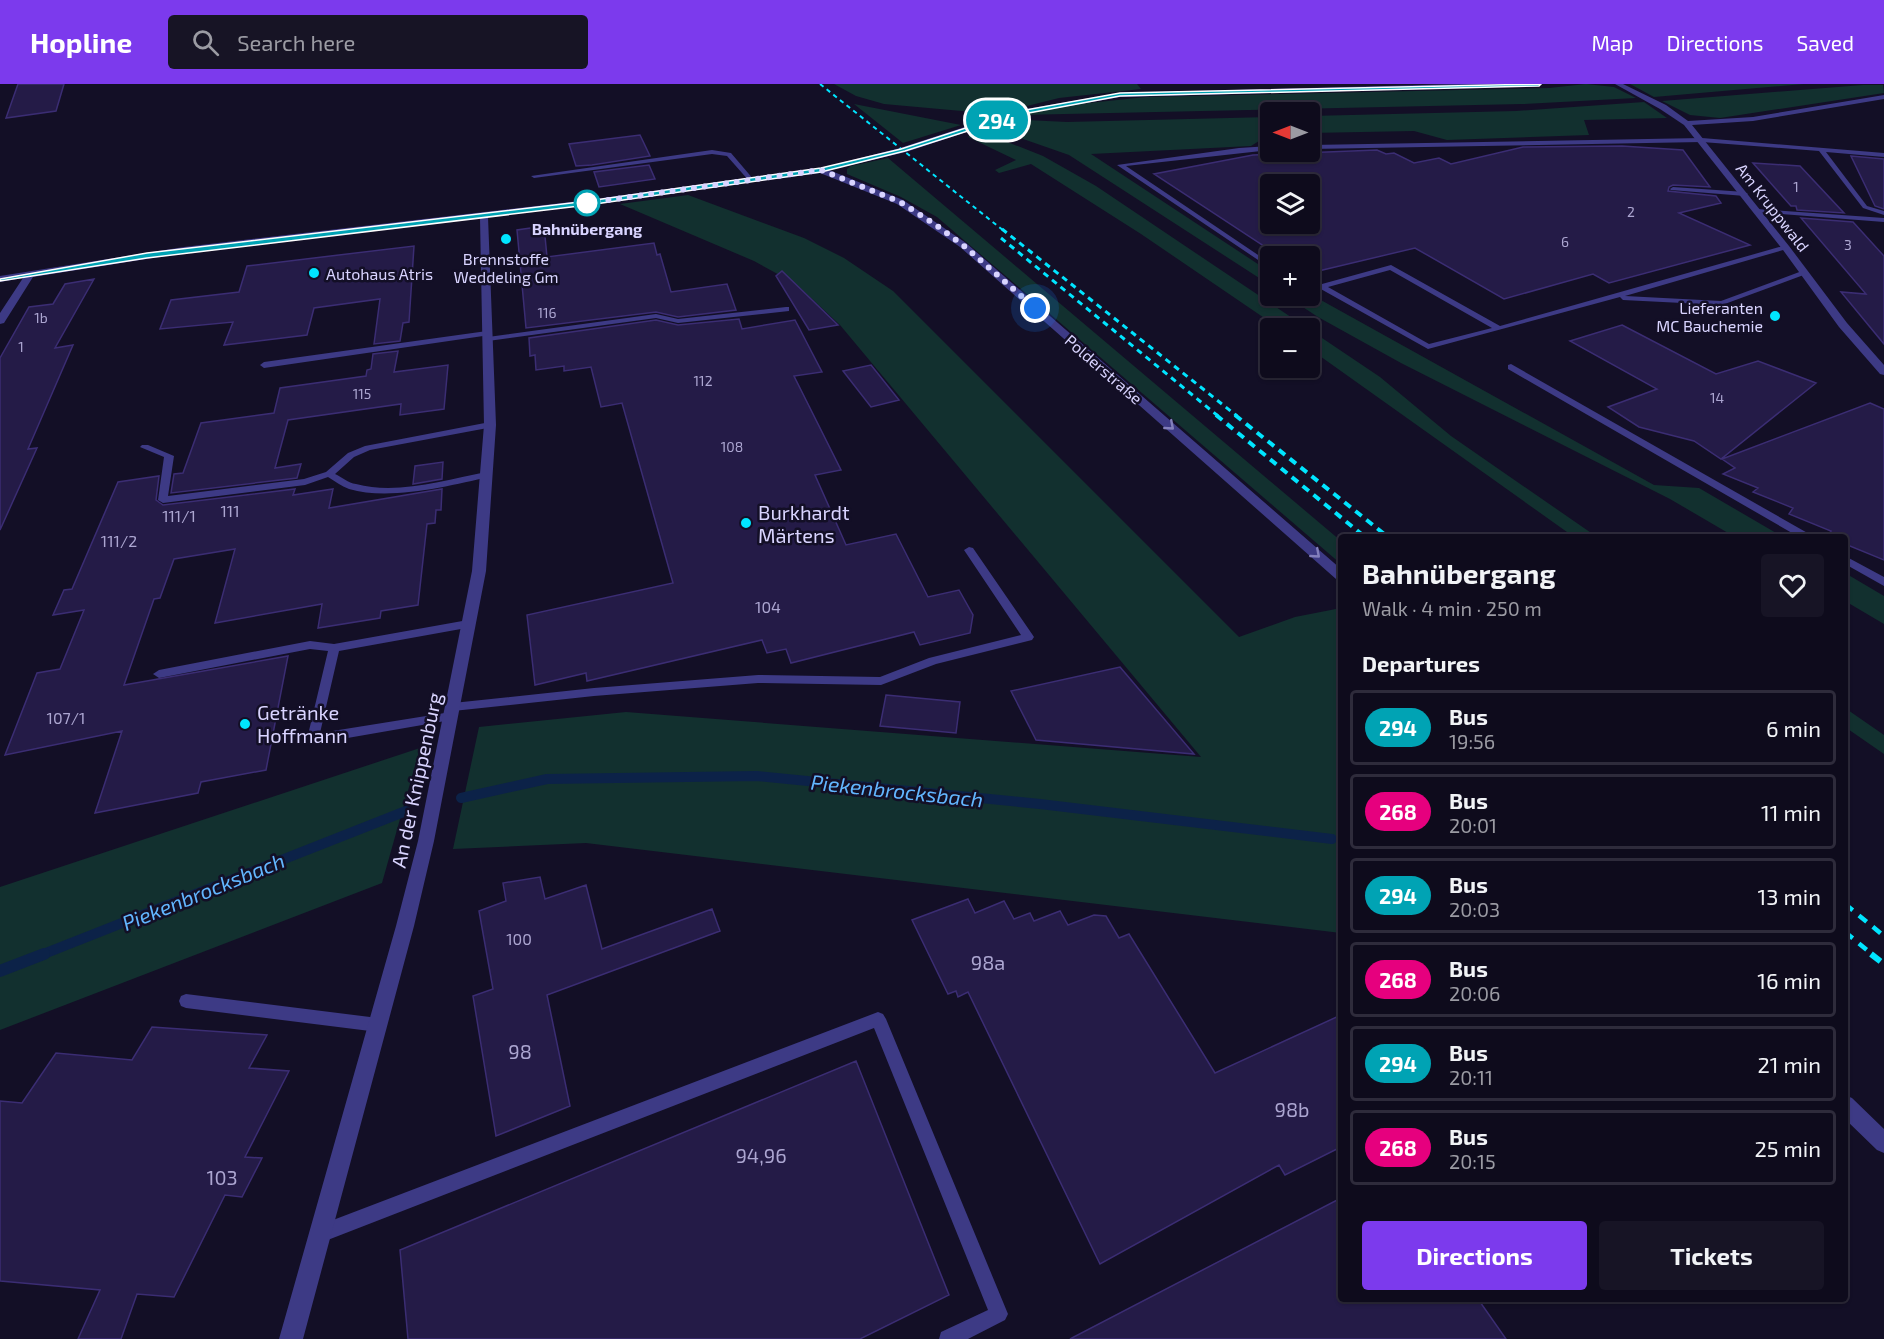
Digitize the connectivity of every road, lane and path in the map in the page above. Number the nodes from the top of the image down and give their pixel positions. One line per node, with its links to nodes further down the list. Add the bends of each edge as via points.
1 (1539, 84): 3 (street)
2 (1618, 84): 5 (street, Am Kruppwald)
3 (1220, 88): 11 (street, via 1120,95 1017,113 903,150)
4 (1884, 96): 5 (street, via 1753,119)
5 (1687, 123): 6 (street, Am Kruppwald)
6 (1702, 140): 7 (lane); 9 (lane); 15 (street, Am Kruppwald)
7 (1320, 147)
8 (1260, 149): 21 (lane, via 1120,165)
9 (1821, 150): 10 (lane); 17 (lane, via 1865,207)
10 (1884, 155)
11 (821, 170): 13 (street); 41 (street, Polderstraße, one-way to 41, via 900,202 963,245)
12 (534, 176): 13 (lane, via 712,152 729,154)
13 (752, 181): 18 (street)
14 (1673, 189): 15 (lane)
15 (1744, 194): 16 (street, Am Kruppwald)
16 (1757, 211): 19 (lane); 20 (street, Am Kruppwald)
17 (1884, 213)
18 (484, 215): 23 (street, via 173,252); 30 (street, An der Knippenburg)
19 (1884, 220)
20 (1786, 248): 22 (street, Am Kruppwald); 26 (lane)
21 (1260, 259)
22 (1806, 273): 26 (lane, via 1722,303); 33 (street, Am Kruppwald)
23 (30, 274): 24 (street); 28 (street)
24 (0, 279)
25 (1322, 285): 29 (lane, via 1391,267); 29 (lane, via 1428,347)
26 (1613, 298): 29 (lane)
27 (786, 309): 30 (lane, via 678,321 656,316)
28 (0, 321)
29 (1499, 329)
30 (487, 336): 31 (lane); 34 (street, An der Knippenburg)
31 (264, 365)
32 (1511, 367): 38 (lane)
33 (1884, 372)
34 (490, 425): 36 (lane, via 368,448 351,455); 37 (street, An der Knippenburg)
35 (145, 447): 36 (lane, via 169,456 163,500 305,482)
36 (329, 474): 37 (lane, via 352,487 374,490)
37 (486, 476): 43 (street, An der Knippenburg, via 479,571)
38 (1802, 534)
39 (969, 550): 46 (lane, via 1028,637 933,661 881,681 758,679 594,692)
40 (1848, 561): 42 (lane)
41 (1338, 573)
42 (1884, 582)
43 (468, 624): 44 (lane); 46 (street, An der Knippenburg)
44 (333, 648): 45 (lane, via 310,645); 46 (lane, via 313,739)
45 (159, 674)
46 (452, 712): 48 (street, An der Knippenburg, via 424,852)
47 (186, 1001): 48 (lane)
48 (378, 1025): 51 (street, An der Knippenburg)
49 (1848, 1108): 50 (street)
50 (1884, 1143)
51 (320, 1234): 52 (street, An der Knippenburg); 53 (lane, via 878,1019 999,1314)
52 (291, 1339)
53 (948, 1339)

